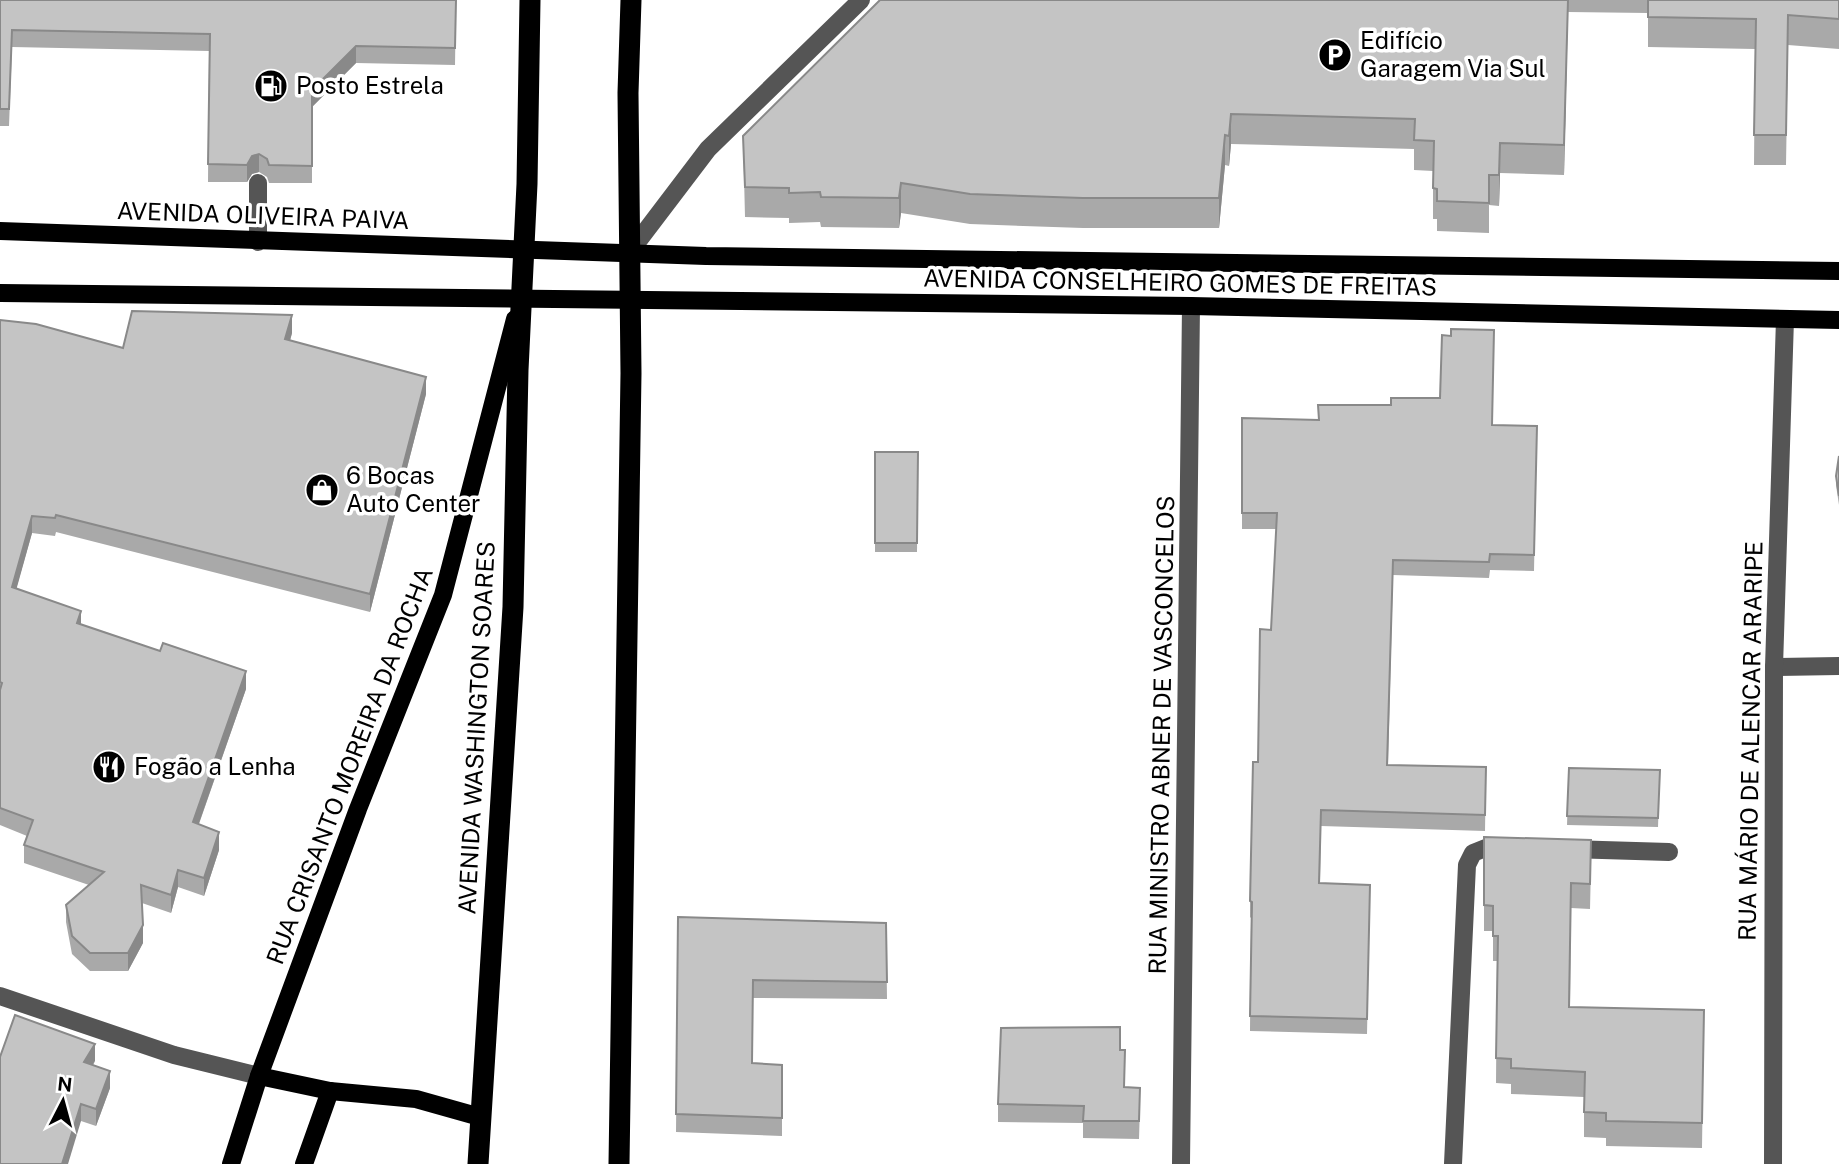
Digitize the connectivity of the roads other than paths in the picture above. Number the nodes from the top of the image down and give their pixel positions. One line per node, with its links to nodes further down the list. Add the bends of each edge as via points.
1 (530, 0): 7 (highway, AVENIDA WASHINGTON SOARES)
2 (631, 0): 8 (highway)
3 (861, 0): 8 (street, via 708,149)
4 (258, 183): 6 (street)
5 (0, 231): 6 (main road, AVENIDA OLIVEIRA PAIVA)
6 (258, 242): 7 (main road, AVENIDA OLIVEIRA PAIVA)
7 (523, 249): 8 (main road, AVENIDA CONSELHEIRO GOMES DE FREITAS); 11 (highway, AVENIDA WASHINGTON SOARES)
8 (629, 253): 9 (main road, AVENIDA CONSELHEIRO GOMES DE FREITAS); 12 (highway)
9 (1839, 271)
10 (0, 293): 11 (main road)
11 (521, 299): 12 (main road, AVENIDA CONSELHEIRO GOMES DE FREITAS); 22 (main road, RUA CRISANTO MOREIRA DA ROCHA, via 443,595); 24 (highway, AVENIDA WASHINGTON SOARES, via 513,607)
12 (630, 300): 13 (main road, AVENIDA CONSELHEIRO GOMES DE FREITAS); 28 (highway)
13 (1191, 306): 14 (main road, AVENIDA CONSELHEIRO GOMES DE FREITAS); 29 (street, RUA MINISTRO ABNER DE VASCONCELOS)
14 (1784, 319): 15 (main road, AVENIDA CONSELHEIRO GOMES DE FREITAS); 17 (street, RUA MÁRIO DE ALENCAR ARARIPE)
15 (1839, 320)
16 (1839, 666): 17 (street)
17 (1774, 667): 31 (street, RUA MÁRIO DE ALENCAR ARARIPE)
18 (1529, 848): 30 (street, via 1488,847 1473,853 1467,865)
19 (1557, 849): 20 (street)
20 (1668, 852)
21 (0, 996): 22 (street, via 174,1055)
22 (259, 1076): 23 (main road); 25 (main road, RUA CRISANTO MOREIRA DA ROCHA)
23 (330, 1091): 24 (main road, via 416,1098); 26 (main road)
24 (480, 1117): 27 (highway, AVENIDA WASHINGTON SOARES)
25 (231, 1164)
26 (304, 1164)
27 (478, 1164)
28 (619, 1164)
29 (1181, 1164)
30 (1453, 1164)
31 (1773, 1164)

